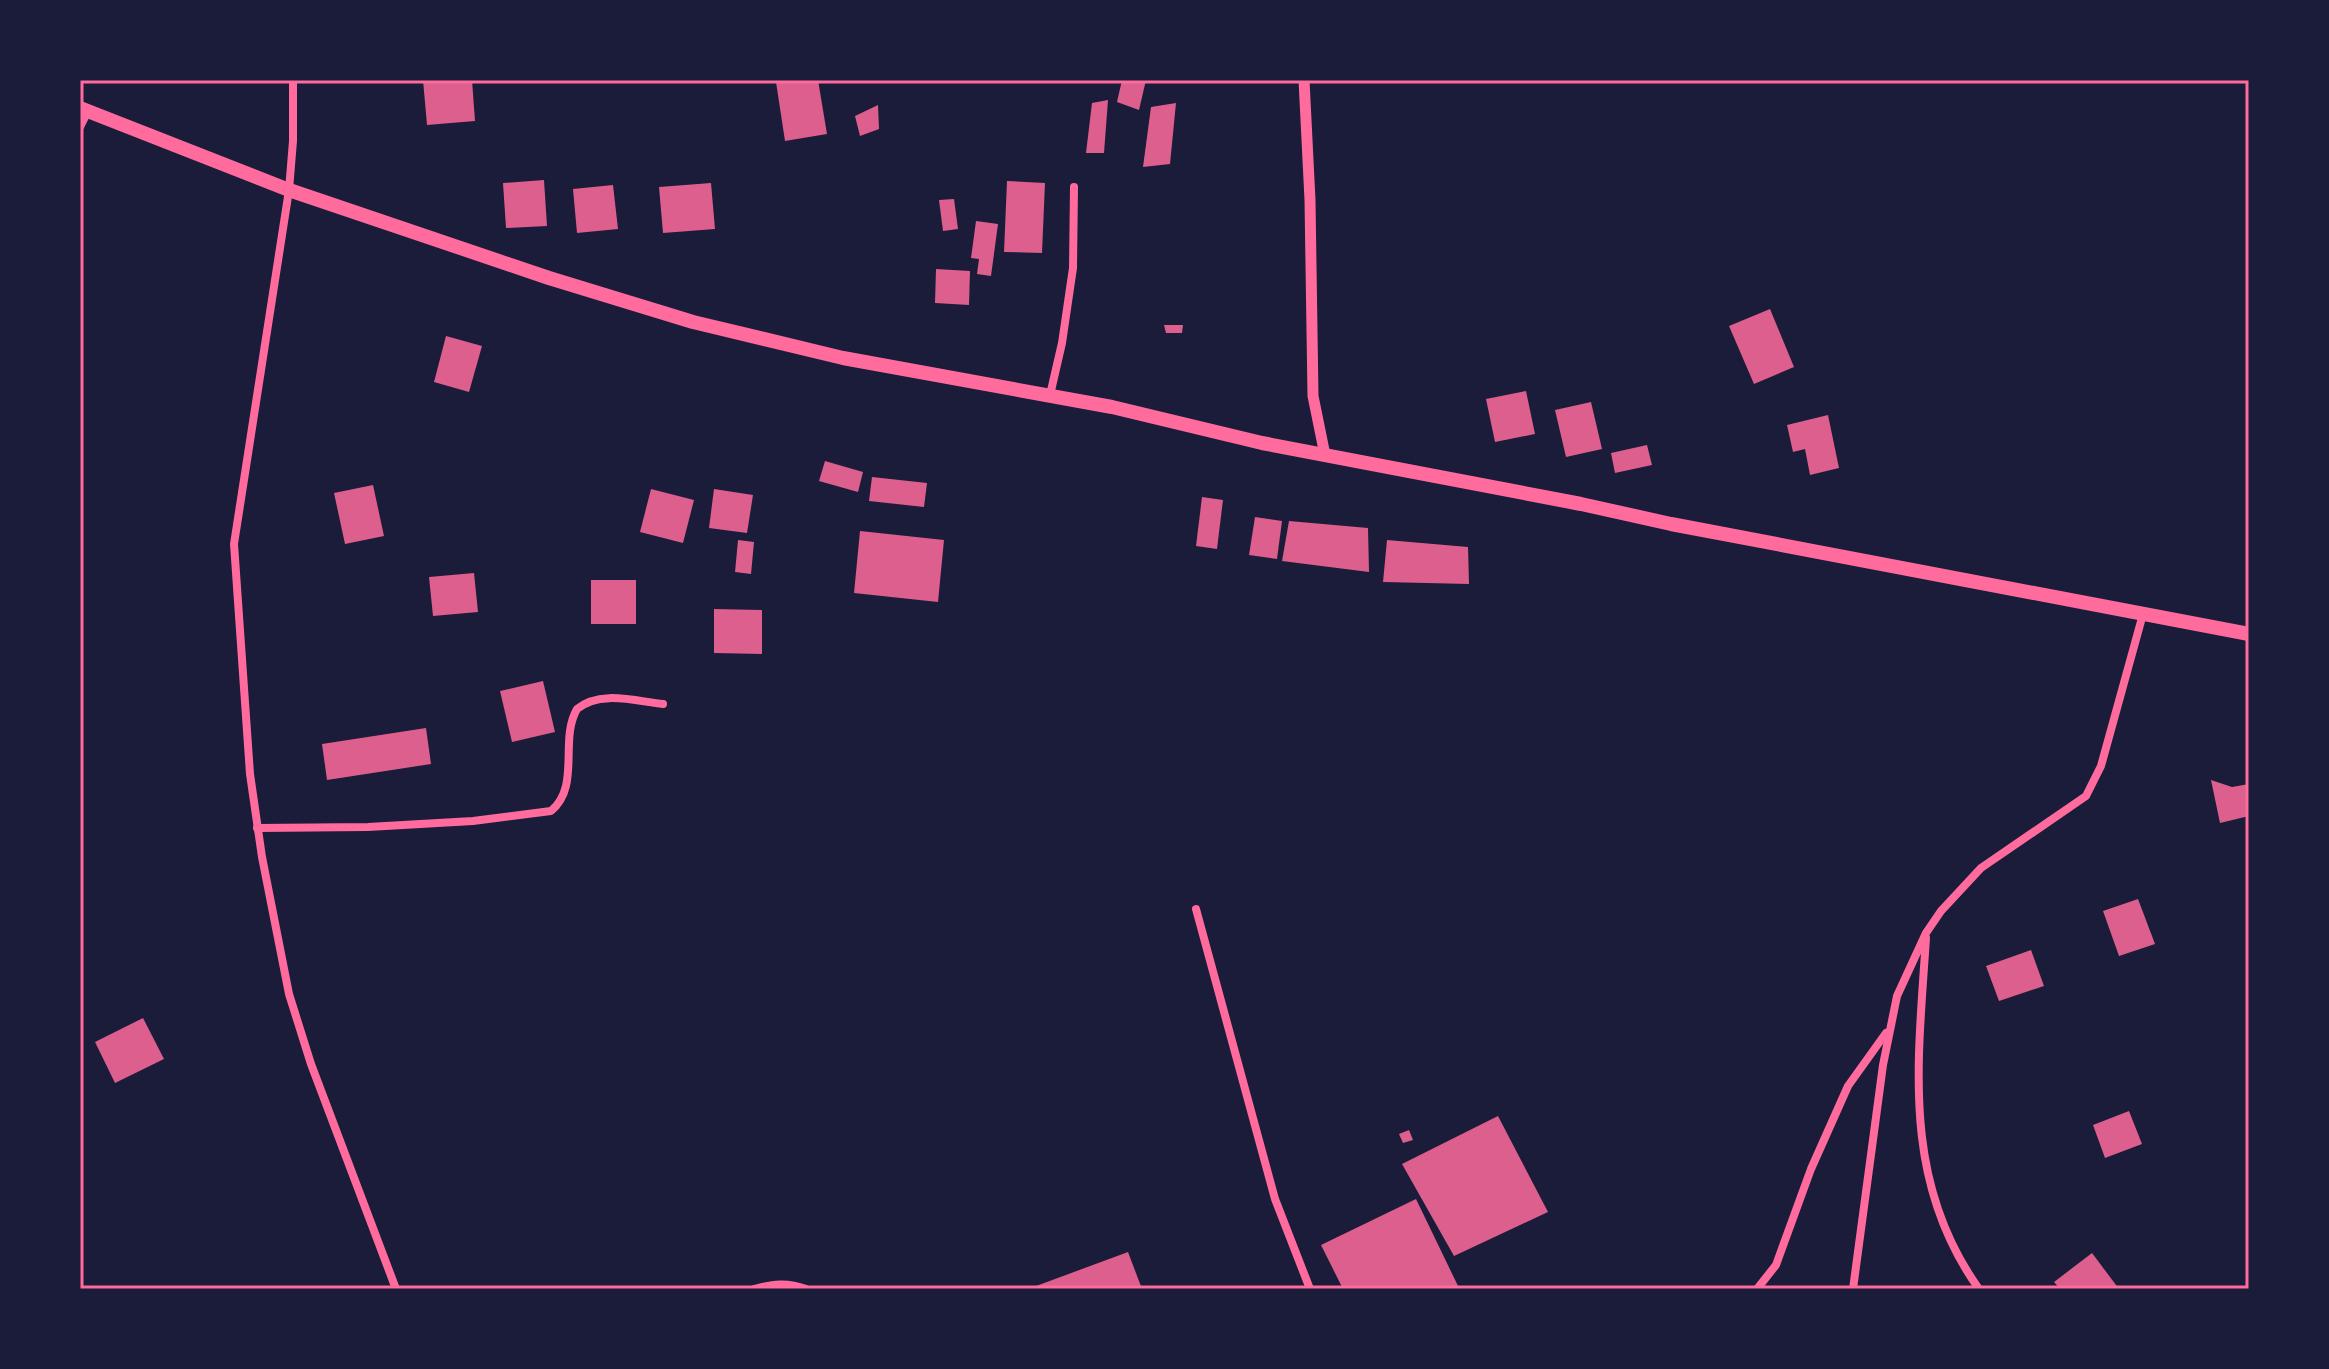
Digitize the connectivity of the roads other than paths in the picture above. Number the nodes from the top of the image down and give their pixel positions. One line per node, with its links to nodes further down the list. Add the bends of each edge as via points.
1 (293, 80): 6 (street)
2 (1304, 80): 8 (street, via 1313,396)
3 (84, 109): 4 (street); 6 (highway)
4 (80, 127)
5 (1074, 187): 7 (street, via 1073,268)
6 (289, 190): 7 (highway, via 693,322 843,358); 12 (street, via 234,544)
7 (1050, 395): 8 (highway)
8 (1325, 455): 9 (highway)
9 (2143, 614): 10 (highway); 14 (street, via 2101,766 2086,796 1981,868)
10 (2249, 634)
11 (663, 704): 12 (street, via 606,698 577,709 566,792 551,811 383,827)
12 (257, 828): 16 (street, via 293,1008)
13 (1196, 909): 19 (street, via 1275,1199)
14 (1926, 933): 15 (street, via 1897,996); 22 (street, via 1918,1067 1926,1170 1941,1221)
15 (1889, 1029): 20 (street, via 1848,1086 1776,1265); 21 (street)
16 (396, 1289)
17 (754, 1289): 18 (street, via 771,1284)
18 (806, 1289)
19 (1310, 1289)
20 (1757, 1289)
21 (1853, 1289)
22 (1979, 1289)

